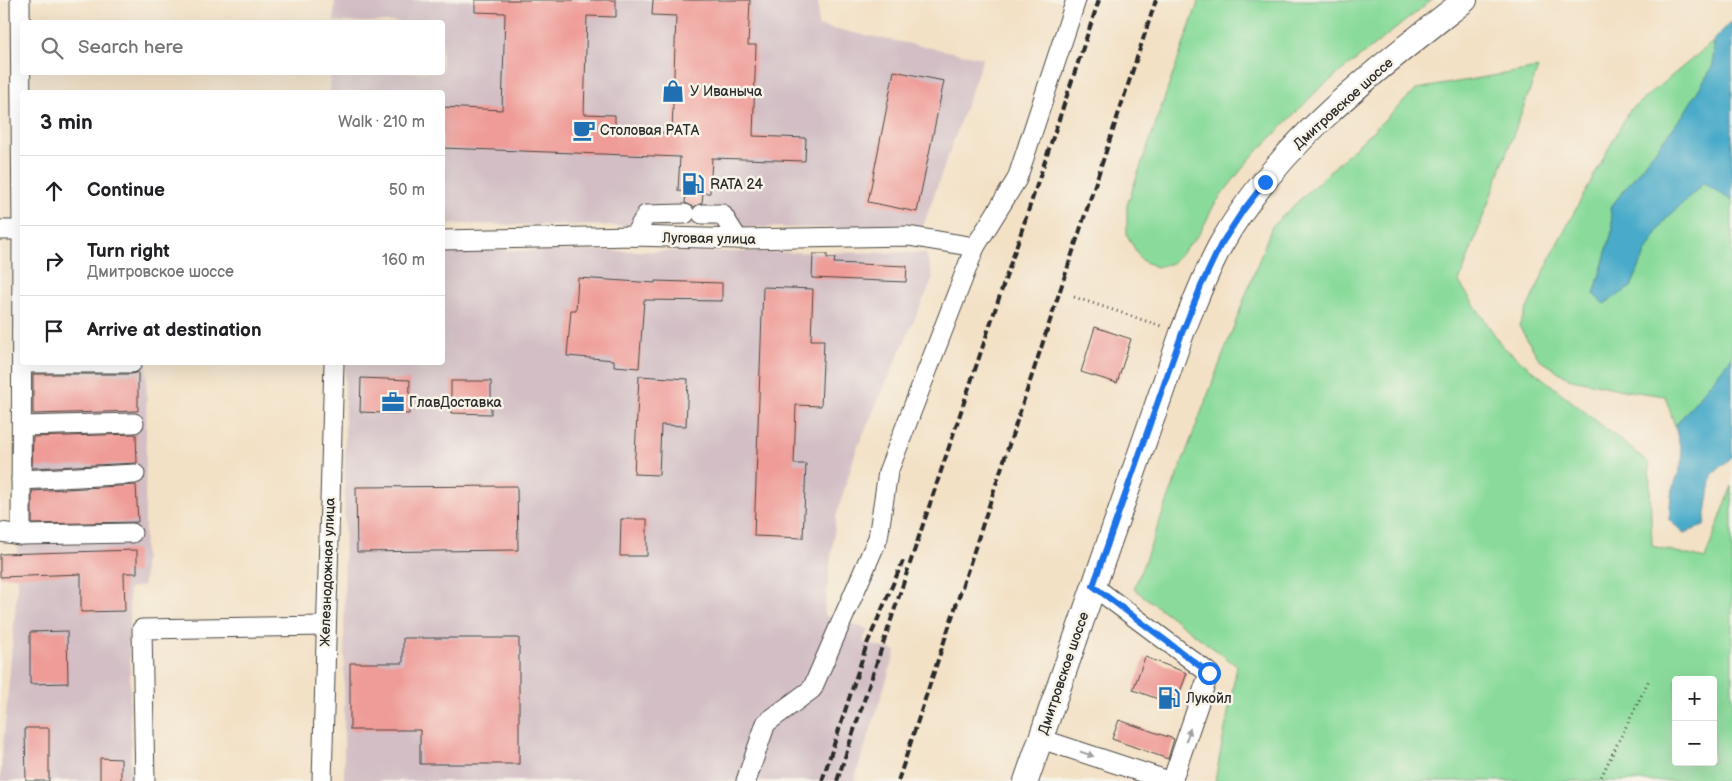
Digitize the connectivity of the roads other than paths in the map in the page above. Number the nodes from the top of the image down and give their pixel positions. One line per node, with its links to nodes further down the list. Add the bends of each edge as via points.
1 (20, 0): 4 (street)
2 (1076, 0): 12 (street, via 1018,179)
3 (1465, 0): 22 (main road, Дмитровское шоссе, via 1348,95 1290,151 1220,246 1182,333)
4 (20, 20)
5 (21, 75): 6 (street)
6 (21, 90)
7 (0, 230): 8 (street)
8 (20, 230)
9 (634, 236): 10 (street, Луговая улица); 10 (street, via 646,215 722,214); 11 (street, Луговая улица)
10 (738, 238): 12 (street, Луговая улица, via 908,236)
11 (445, 240)
12 (975, 247): 27 (street, via 888,472 878,538 812,689 766,723)
13 (22, 365): 16 (street)
14 (334, 365): 23 (street, Железнодожная улица)
15 (134, 423): 16 (street)
16 (22, 426): 18 (street)
17 (135, 474): 18 (street)
18 (21, 480): 21 (street)
19 (0, 532): 21 (street)
20 (132, 533): 21 (street)
21 (21, 535)
22 (1093, 586): 24 (main road, Дмитровское шоссе); 29 (street, one-way to 22, via 1209,673)
23 (325, 626): 25 (street, via 142,629); 26 (street, Железнодожная улица)
24 (1041, 739): 28 (main road, Дмитровское шоссе); 29 (street, one-way to 29)
25 (145, 781)
26 (322, 781)
27 (746, 781)
28 (1026, 781)
29 (1170, 781)

